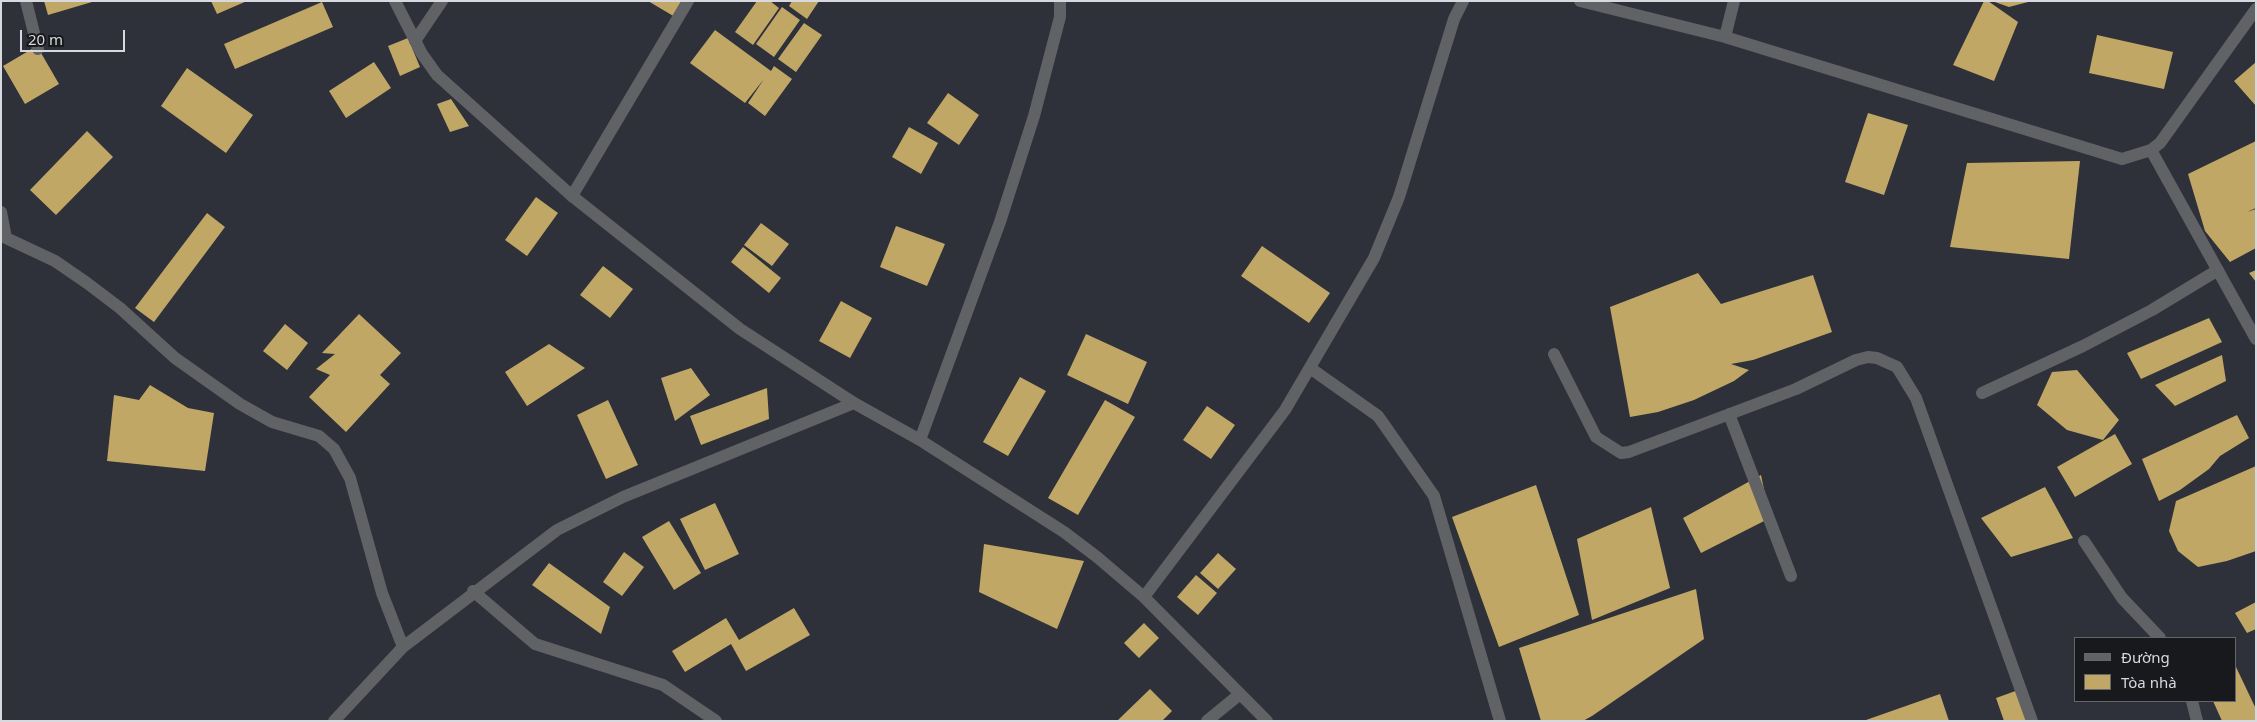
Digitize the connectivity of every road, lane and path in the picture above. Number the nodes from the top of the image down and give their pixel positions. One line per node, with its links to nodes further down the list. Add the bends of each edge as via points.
1 (26, 1): 12 (street)
2 (395, 1): 11 (street)
3 (442, 1): 11 (street)
4 (688, 1): 14 (street)
5 (1060, 1): 23 (street, via 1060,17 1034,116 1000,222)
6 (1463, 1): 19 (street, via 1454,19 1399,197 1374,258)
7 (1580, 1): 10 (street)
8 (1734, 1): 10 (street)
9 (2256, 9): 13 (street, via 2168,132)
10 (1725, 37): 13 (street, via 2122,158)
11 (415, 42): 14 (street, via 437,75)
12 (38, 49)
13 (2151, 150): 16 (street)
14 (572, 196): 21 (street, via 740,329)
15 (1, 212): 29 (street, via 6,238 55,261 87,283 175,358 240,404 272,422 319,436 334,449 350,478 382,593)
16 (2218, 270): 17 (street); 20 (street, via 2083,346)
17 (2256, 339)
18 (1554, 354): 22 (street, via 1596,437 1620,453)
19 (1310, 368): 27 (street, via 1285,410); 36 (street, via 1378,416 1434,496)
20 (1982, 394)
21 (854, 403): 23 (street); 26 (street, via 623,497 557,530)
22 (1729, 414): 25 (street); 37 (street, via 1796,389 1856,360 1877,358 1897,367 1916,398)
23 (920, 440): 27 (street, via 1064,532)
24 (2084, 542): 28 (street, via 2122,598)
25 (1791, 576)
26 (473, 592): 29 (street); 33 (street, via 534,644 664,685)
27 (1144, 597): 30 (street)
28 (2159, 637)
29 (403, 647): 32 (street)
30 (1240, 694): 34 (street); 35 (street)
31 (2192, 702): 38 (street)
32 (334, 721)
33 (716, 721)
34 (1207, 721)
35 (1267, 721)
36 (1500, 721)
37 (2032, 721)
38 (2197, 721)

